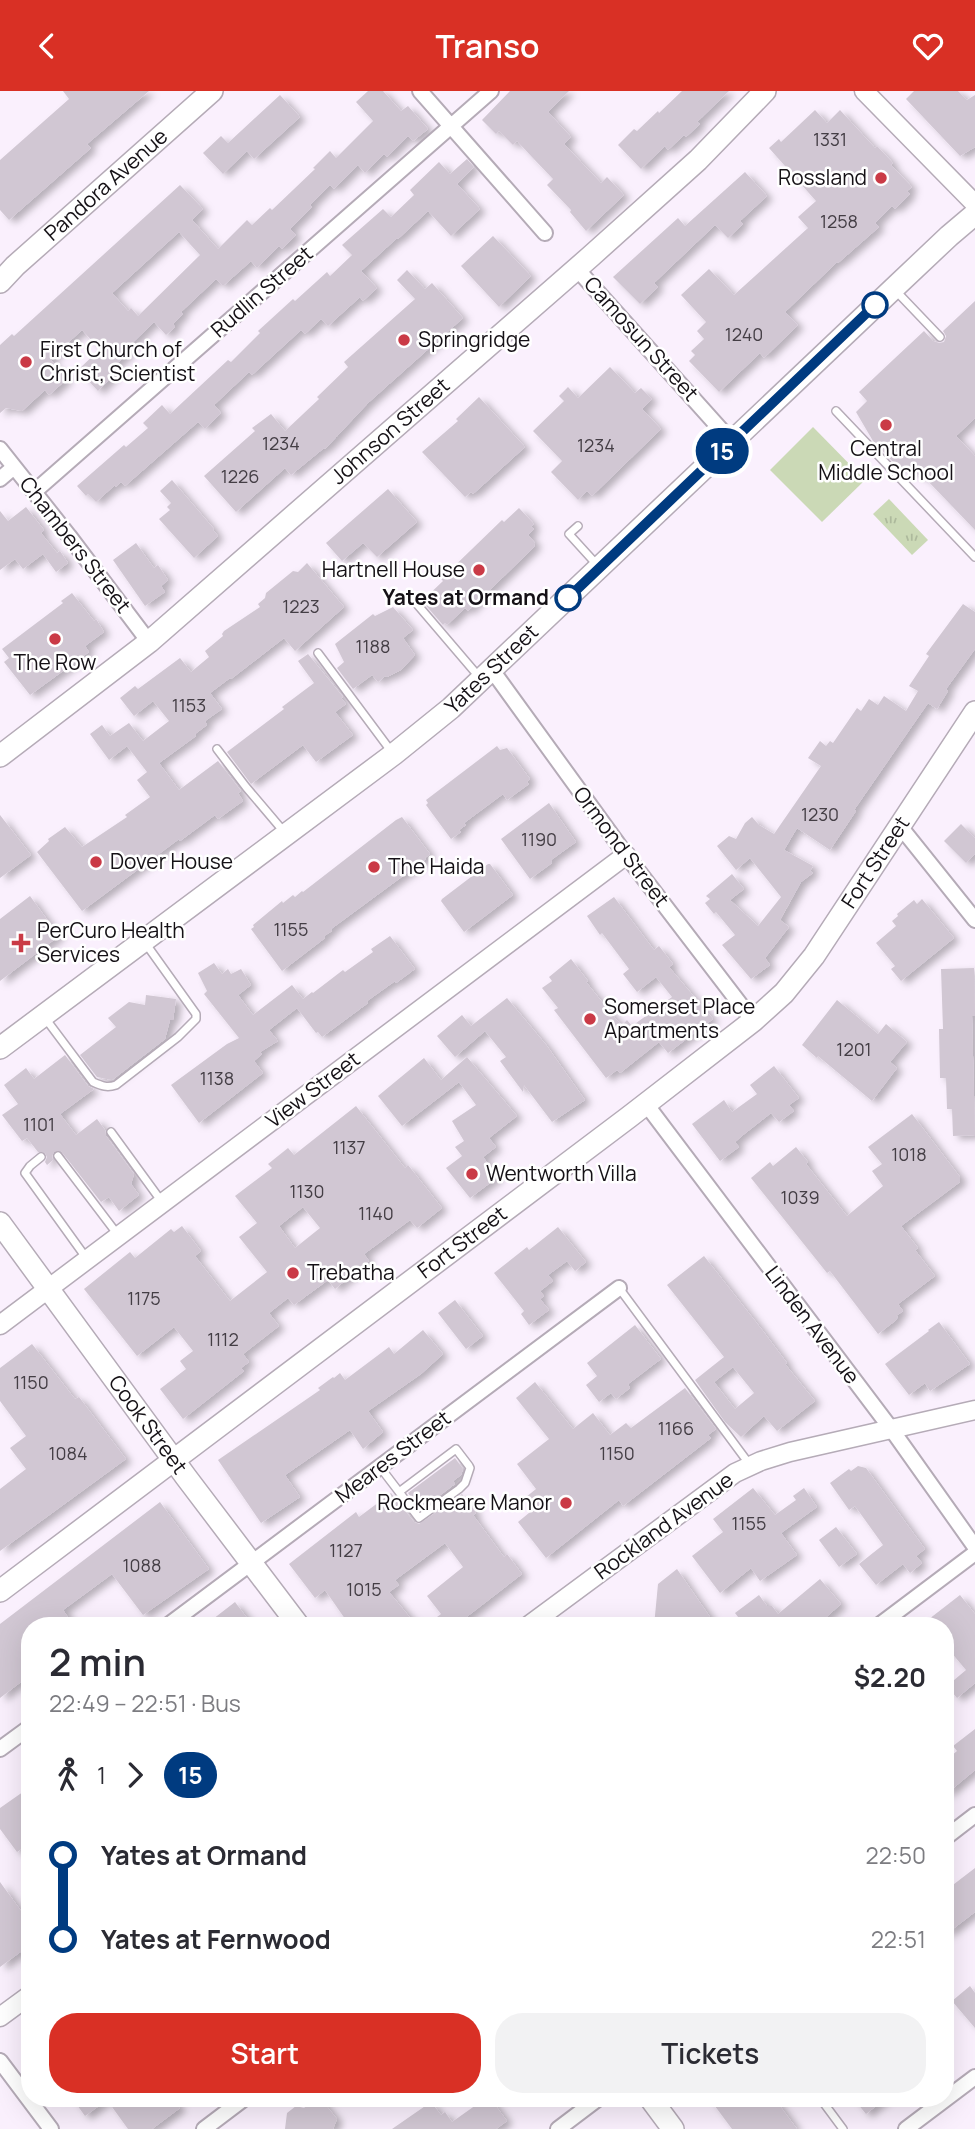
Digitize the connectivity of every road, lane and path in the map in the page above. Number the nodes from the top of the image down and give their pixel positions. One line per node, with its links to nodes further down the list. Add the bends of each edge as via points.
1 (212, 91): 11 (main road, Pandora Avenue)
2 (421, 91): 6 (street)
3 (491, 91): 6 (street, Rudlin Street)
4 (765, 91): 10 (main road, Johnson Street, via 698,160)
5 (864, 91): 7 (street)
6 (451, 126): 9 (street); 19 (street, Rudlin Street)
7 (975, 204)
8 (975, 215): 12 (main road, Yates Street)
9 (545, 233)
10 (577, 268): 15 (street, Camosun Street); 24 (main road, Johnson Street)
11 (0, 282)
12 (894, 288): 13 (lane); 15 (main road, Yates Street)
13 (940, 338)
14 (836, 411): 21 (lane)
15 (732, 442): 22 (main road, Yates Street)
16 (0, 449): 17 (street, Chambers Street)
17 (14, 467): 18 (street); 19 (street, Chambers Street)
18 (0, 479)
19 (34, 492): 24 (street, Chambers Street)
20 (578, 526): 22 (lane, via 569,534)
21 (975, 557)
22 (600, 568): 26 (main road, Yates Street)
23 (410, 596): 26 (lane)
24 (149, 642): 30 (main road, Johnson Street)
25 (318, 653): 29 (lane)
26 (487, 675): 29 (main road, Yates Street); 33 (street, Ormond Street)
27 (975, 712): 31 (main road, Fort Street)
28 (217, 749): 32 (lane)
29 (394, 754): 32 (main road, Yates Street)
30 (0, 756)
31 (899, 825): 34 (street); 37 (main road, Fort Street, via 814,956)
32 (286, 834): 35 (main road, Yates Street)
33 (626, 855): 37 (street, Ormond Street); 43 (street, View Street)
34 (975, 920)
35 (144, 941): 36 (main road, Yates Street); 36 (lane, via 196,1019 116,1085 93,1082)
36 (43, 1016): 38 (main road, Yates Street)
37 (753, 1021): 39 (main road, Fort Street)
38 (0, 1048)
39 (646, 1104): 51 (street, Linden Avenue); 52 (main road, Fort Street)
40 (111, 1132): 43 (lane)
41 (58, 1156): 45 (lane)
42 (41, 1157): 46 (lane, via 25,1174)
43 (162, 1202): 45 (street, View Street)
44 (0, 1223): 47 (main road, Cook Street)
45 (118, 1235): 46 (street, View Street)
46 (87, 1259): 47 (street, View Street)
47 (49, 1288): 49 (street, View Street); 52 (main road, Cook Street)
48 (619, 1288): 53 (lane); 54 (street, Meares Street)
49 (0, 1325)
50 (975, 1409): 51 (street, Rockland Avenue)
51 (892, 1430): 53 (street, Rockland Avenue); 56 (street, Linden Avenue)
52 (174, 1461): 58 (main road, Cook Street); 59 (main road, Fort Street)
53 (750, 1466): 62 (street, Rockland Avenue)
54 (380, 1467): 55 (lane); 58 (street, Meares Street)
55 (399, 1492): 55 (lane, via 419,1518 459,1489 470,1468 456,1450)
56 (975, 1547)
57 (975, 1553): 63 (street)
58 (251, 1563): 60 (street, Meares Street); 61 (main road, Cook Street)
59 (0, 1591)
60 (179, 1617)
61 (292, 1617)
62 (540, 1617)
63 (890, 1617)
64 (21, 1734): 65 (street)
65 (0, 1749)
66 (975, 1815): 67 (street)
67 (954, 1831)
68 (21, 2002): 69 (street)
69 (0, 2017)
70 (0, 2061): 72 (street)
71 (975, 2077): 73 (street)
72 (21, 2089)
73 (954, 2093)
74 (34, 2107): 80 (street)
75 (233, 2107): 81 (street)
76 (587, 2107): 82 (street)
77 (657, 2107): 83 (main road)
78 (827, 2107): 84 (lane)
79 (935, 2107): 85 (street)
80 (51, 2129)
81 (204, 2129)
82 (558, 2129)
83 (673, 2129)
84 (843, 2129)
85 (906, 2129)

